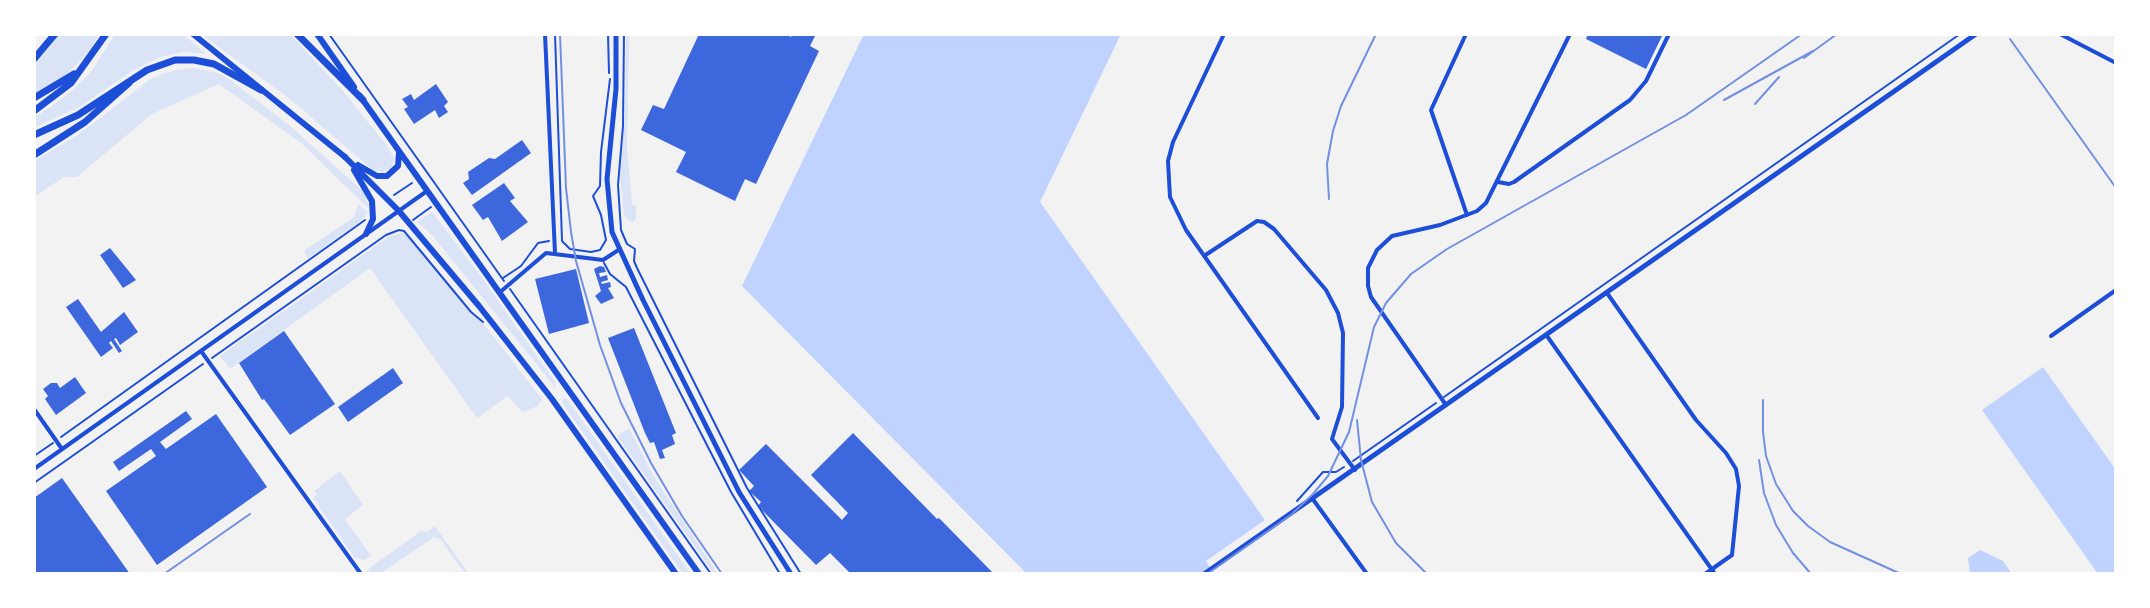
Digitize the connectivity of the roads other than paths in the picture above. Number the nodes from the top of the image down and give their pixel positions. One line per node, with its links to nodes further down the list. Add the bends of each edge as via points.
1 (55, 34): 14 (highway)
2 (106, 34): 16 (highway)
3 (193, 34): 18 (main road)
4 (297, 34): 20 (highway)
5 (317, 34): 20 (main road)
6 (545, 34): 32 (street)
7 (616, 34): 31 (main road, via 607,190 612,232)
8 (1224, 34): 33 (street, via 1168,161 1177,216)
9 (1466, 34): 29 (street, via 1431,110)
10 (1570, 34): 26 (street)
11 (1669, 34): 26 (street, via 1646,81 1630,100 1514,182)
12 (1976, 34): 36 (main road)
13 (2060, 34): 15 (street)
14 (34, 59)
15 (2116, 63)
16 (85, 65): 19 (highway); 21 (highway, via 65,89)
17 (133, 78): 18 (highway, via 166,62 194,60 222,67); 22 (highway, via 78,115); 24 (highway, via 85,122)
18 (261, 90): 25 (main road)
19 (34, 98)
20 (363, 100): 23 (main road)
21 (34, 111)
22 (34, 135)
23 (398, 149): 25 (main road, via 398,166 387,176 372,174); 27 (main road)
24 (34, 155)
25 (345, 157): 28 (main road); 30 (main road, via 372,201 373,219)
26 (1498, 182): 29 (street, via 1486,203)
27 (427, 191): 28 (street); 35 (main road)
28 (398, 210): 30 (street); 41 (main road)
29 (1467, 215): 42 (street, via 1392,236 1368,268 1371,297)
30 (366, 234): 39 (street)
31 (620, 249): 32 (street, via 603,260); 53 (main road, via 739,492)
32 (555, 253): 35 (street, via 539,257)
33 (1204, 256): 44 (street); 47 (street, via 1257,221 1264,222 1326,290 1343,333 1342,407 1332,439)
34 (2116, 290): 38 (street)
35 (499, 293): 40 (main road)
36 (1607, 293): 37 (main road); 49 (street, via 1736,469 1732,555)
37 (1547, 336): 42 (main road); 49 (street)
38 (2051, 336)
39 (201, 351): 45 (street); 50 (street)
40 (567, 388): 41 (main road); 52 (main road)
41 (552, 399): 51 (main road)
42 (1446, 405): 47 (main road)
43 (34, 409): 45 (street)
44 (1318, 418)
45 (62, 449): 46 (street)
46 (34, 469)
47 (1355, 470): 48 (main road)
48 (1312, 498): 54 (main road); 55 (street)
49 (1713, 572): 56 (street)
50 (361, 574)
51 (676, 574)
52 (699, 574)
53 (791, 574)
54 (1204, 574)
55 (1367, 574)
56 (1705, 574)

